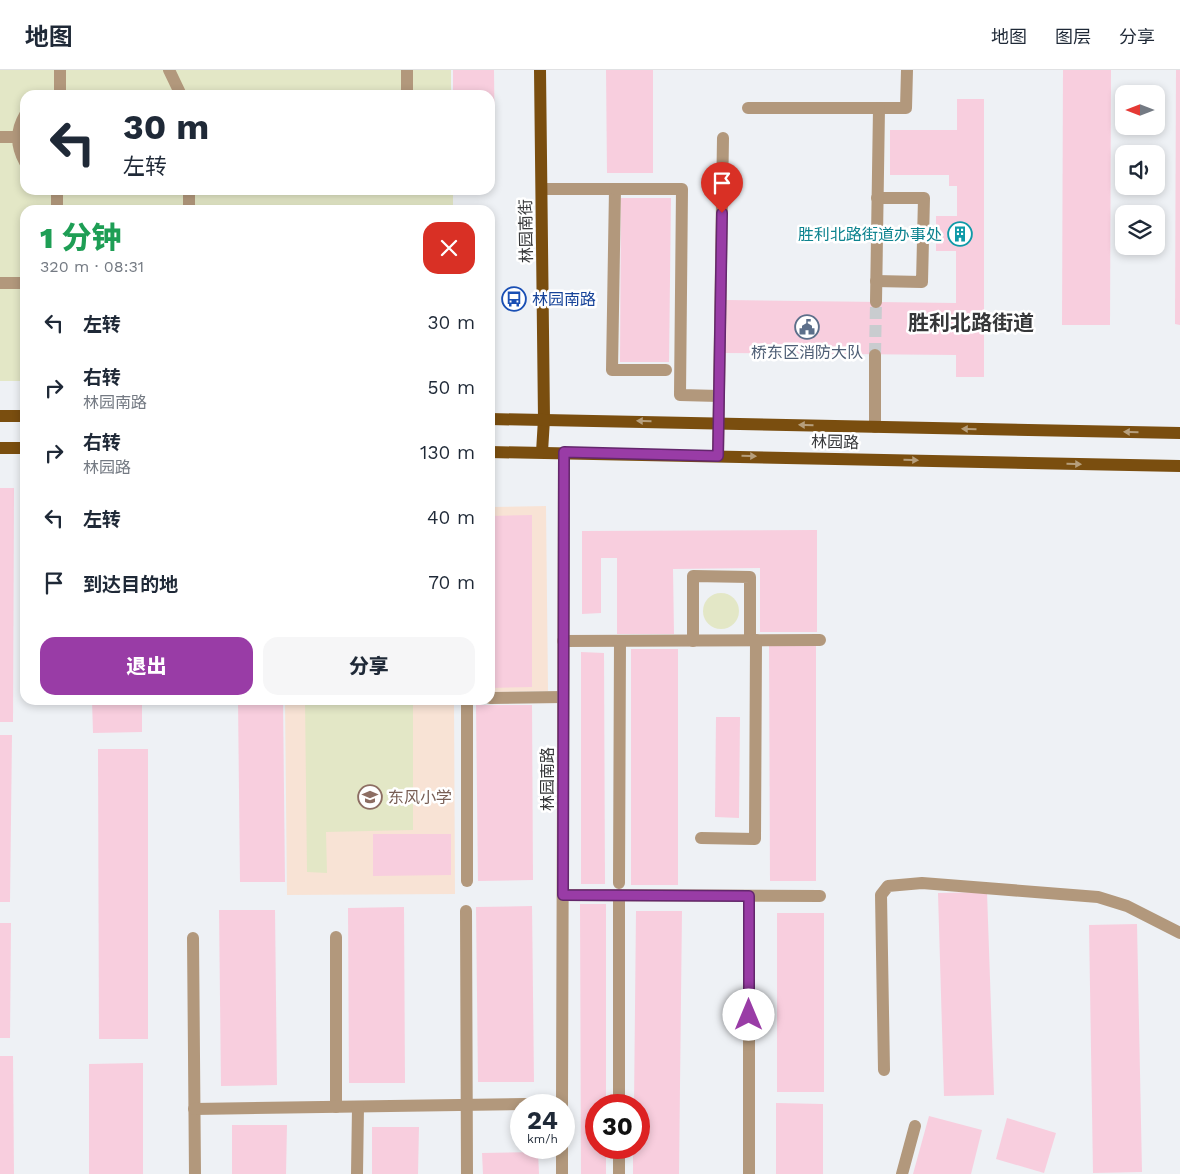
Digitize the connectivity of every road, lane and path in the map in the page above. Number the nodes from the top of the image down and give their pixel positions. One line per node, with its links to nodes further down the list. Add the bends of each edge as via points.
1 (60, 70): 6 (street)
2 (169, 70): 7 (street)
3 (407, 70): 8 (street)
4 (540, 70): 16 (main road, 林园南街)
5 (907, 70): 10 (street, via 906,108)
6 (60, 90)
7 (178, 90)
8 (408, 90)
9 (748, 108): 10 (street)
10 (879, 108): 18 (street)
11 (20, 123): 13 (street)
12 (0, 137): 13 (street)
13 (17, 137): 15 (street)
14 (723, 138): 25 (street)
15 (20, 152)
16 (542, 188): 17 (street); 29 (main road, 林园南街)
17 (615, 189): 24 (street, via 612,370); 25 (street, via 682,189 680,395)
18 (877, 198): 19 (street); 19 (street, via 924,198 922,282)
19 (876, 281): 22 (street)
20 (0, 283): 21 (street)
21 (20, 283)
22 (876, 302)
23 (875, 354): 31 (street)
24 (666, 370)
25 (719, 396): 30 (street)
26 (0, 416): 27 (main road)
27 (20, 416)
28 (495, 419): 29 (main road, 林园路)
29 (544, 419): 30 (main road, 林园路, one-way to 29); 36 (main road, 林园南街)
30 (718, 423): 31 (main road, 林园路, one-way to 30); 38 (street)
31 (875, 427): 32 (main road, 林园路, one-way to 31)
32 (1180, 433)
33 (0, 448): 34 (main road)
34 (20, 448)
35 (495, 452): 36 (main road, 林园路)
36 (542, 452): 37 (main road, 林园路)
37 (564, 452): 38 (main road, 林园路); 44 (street, 林园南路)
38 (718, 456): 39 (main road, 林园路, one-way to 39)
39 (1180, 466)
40 (753, 640): 41 (street); 43 (street); 43 (street, via 750,577 693,576); 48 (street, via 755,839)
41 (820, 640)
42 (620, 641): 43 (street); 44 (street); 50 (street)
43 (693, 641)
44 (563, 642): 45 (street, 林园南路)
45 (563, 697): 46 (street); 51 (street, 林园南路)
46 (495, 698)
47 (467, 705): 49 (street)
48 (701, 838)
49 (467, 881)
50 (619, 889): 51 (street); 52 (street); 60 (street)
51 (563, 895): 59 (street, 林园南路)
52 (749, 896): 53 (street); 74 (street)
53 (820, 896)
54 (466, 910): 62 (street)
55 (1180, 933): 58 (street, via 1127,906 1098,897 922,884 888,886 881,895)
56 (336, 937): 63 (street)
57 (193, 938): 65 (street)
58 (884, 1070)
59 (562, 1094)
60 (619, 1094)
61 (510, 1104): 62 (street)
62 (466, 1105): 64 (street); 71 (street)
63 (336, 1106): 64 (street); 65 (street)
64 (358, 1106): 70 (street)
65 (194, 1109): 69 (street)
66 (915, 1126): 75 (street)
67 (562, 1159): 72 (street)
68 (619, 1159): 73 (street)
69 (195, 1174)
70 (357, 1174)
71 (467, 1174)
72 (562, 1174)
73 (619, 1174)
74 (749, 1174)
75 (902, 1174)

